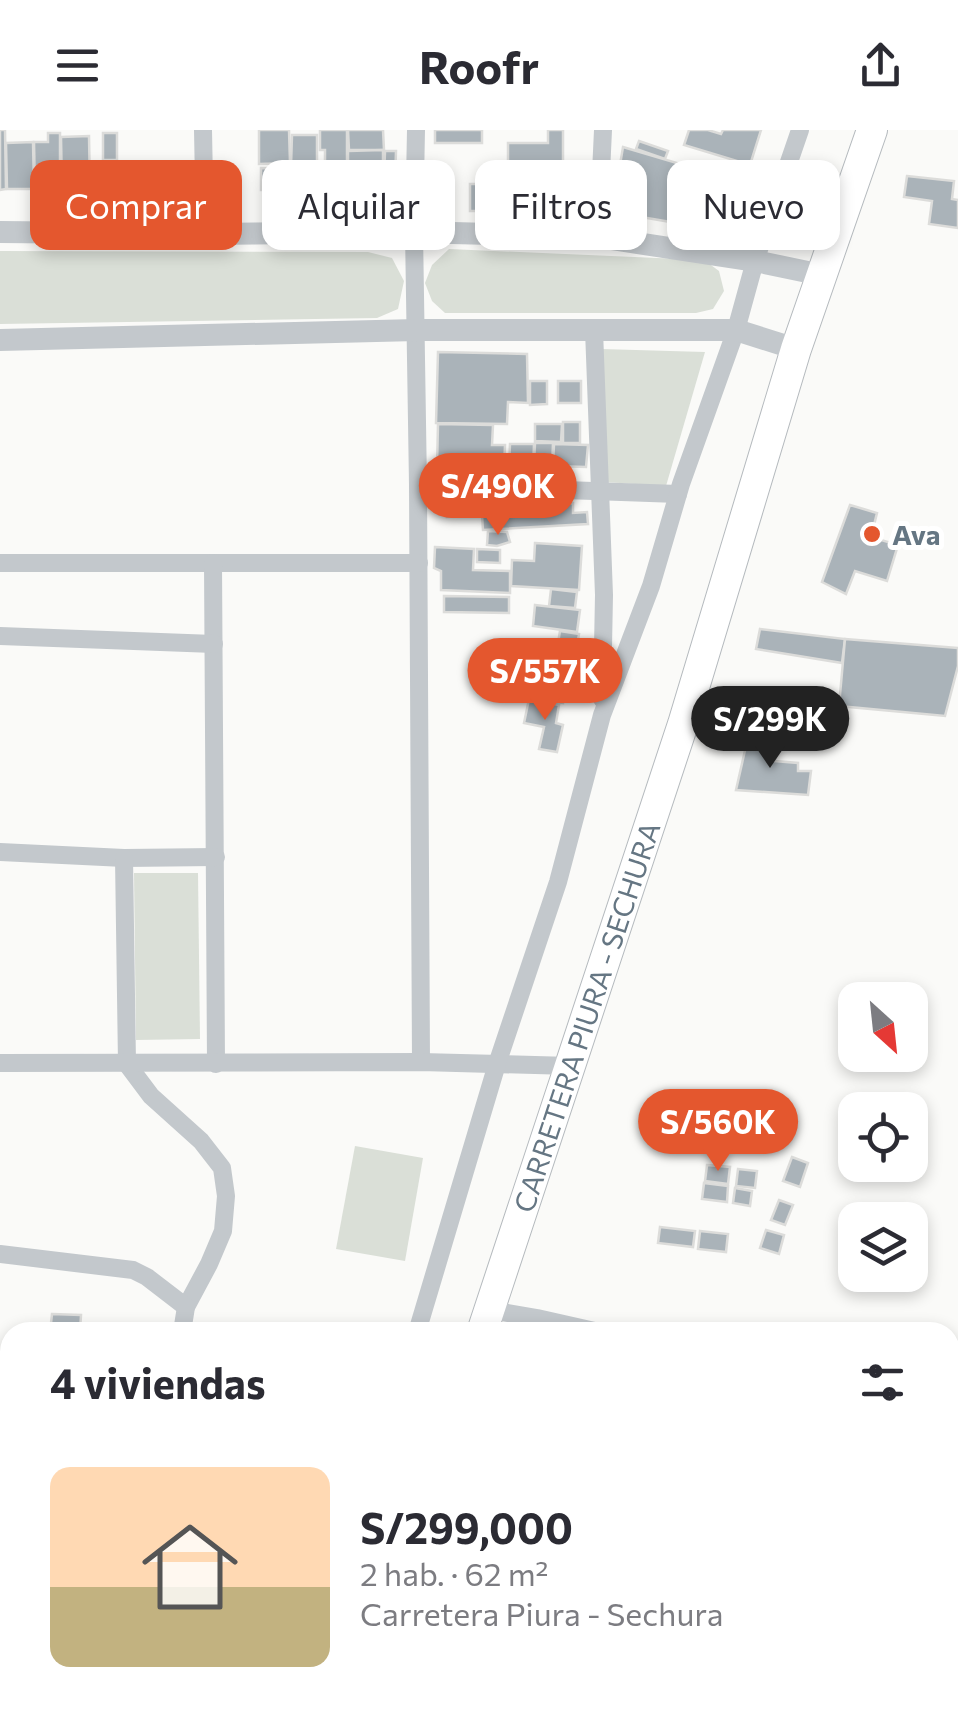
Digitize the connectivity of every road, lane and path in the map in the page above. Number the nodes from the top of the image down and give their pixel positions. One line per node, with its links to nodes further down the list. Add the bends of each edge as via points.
1 (203, 130): 6 (street)
2 (416, 130): 7 (street)
3 (603, 130): 8 (street)
4 (800, 130): 13 (street)
5 (872, 130): 14 (main road, CARRETERA PIURA - SECHURA)
6 (204, 160)
7 (415, 160)
8 (602, 160)
9 (0, 232): 10 (street)
10 (30, 232)
11 (647, 244): 13 (street)
12 (415, 250): 15 (street)
13 (755, 261): 14 (street); 17 (street)
14 (822, 276): 19 (main road, CARRETERA PIURA - SECHURA)
15 (417, 330): 16 (street); 18 (street); 20 (street)
16 (594, 330): 17 (street); 21 (street)
17 (736, 330): 19 (street); 22 (street)
18 (0, 340)
19 (796, 349): 37 (main road, CARRETERA PIURA - SECHURA)
20 (418, 485): 21 (street); 25 (street)
21 (599, 490): 22 (street); 28 (street)
22 (678, 494): 28 (street)
23 (0, 563): 24 (street)
24 (213, 563): 25 (street); 27 (street)
25 (419, 563): 32 (street)
26 (0, 636): 27 (street)
27 (214, 644): 30 (street)
28 (602, 716): 36 (street, via 558,882)
29 (0, 852): 31 (street)
30 (216, 857): 31 (street); 35 (street)
31 (124, 858): 34 (street)
32 (421, 1062): 35 (street); 36 (street)
33 (0, 1063): 34 (street)
34 (127, 1064): 35 (street); 39 (street, via 222,1168 223,1232)
35 (216, 1064)
36 (498, 1064): 37 (street); 42 (street)
37 (571, 1066): 40 (main road, CARRETERA PIURA - SECHURA)
38 (0, 1254): 39 (street, via 133,1270)
39 (186, 1307): 41 (street)
40 (486, 1321): 43 (street)
41 (184, 1322)
42 (420, 1322)
43 (555, 1322)

